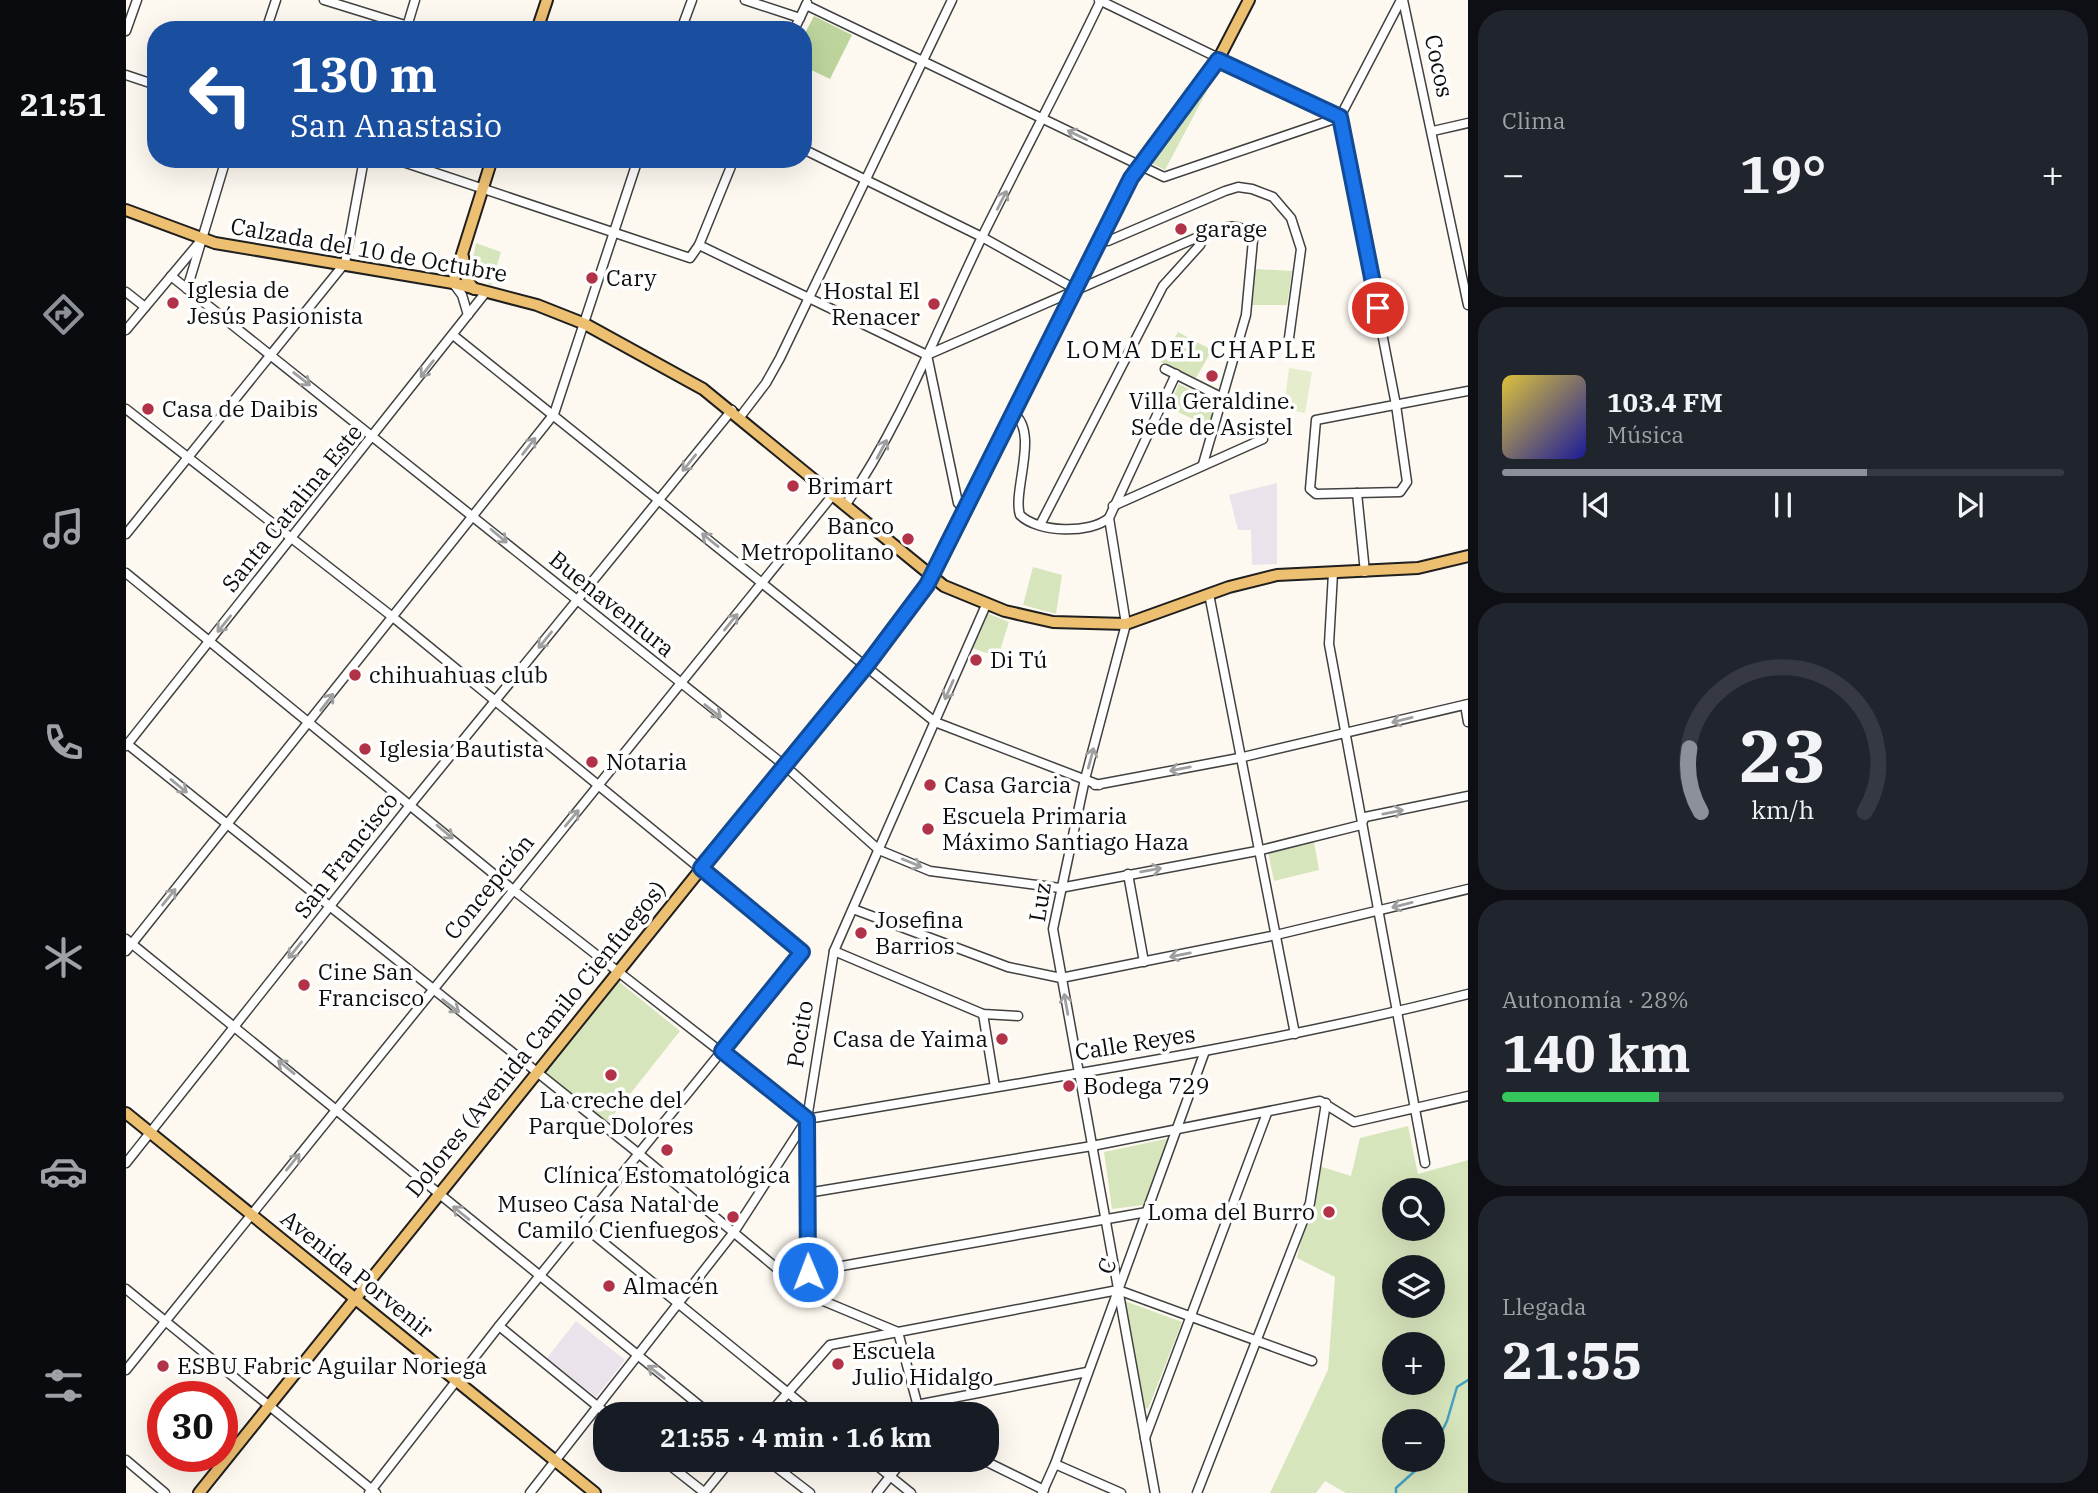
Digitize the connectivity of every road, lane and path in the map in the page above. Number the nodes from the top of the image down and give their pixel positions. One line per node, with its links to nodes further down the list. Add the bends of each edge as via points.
1 (137, 0): 20 (street)
2 (276, 0): 14 (street)
3 (324, 0): 15 (street)
4 (415, 0): 16 (street)
5 (547, 0): 17 (main road)
6 (692, 0): 18 (street)
7 (745, 0): 13 (street)
8 (952, 0): 22 (street, San Francisco)
9 (1101, 0): 21 (street); 26 (street)
10 (1249, 0): 21 (main road, Dolores (Avenida Camilo Cienfuegos))
11 (1402, 0): 25 (street); 28 (street, Cocos)
12 (807, 2): 13 (street); 22 (street)
13 (800, 18): 19 (street)
14 (269, 21)
15 (388, 21)
16 (408, 21)
17 (540, 21)
18 (684, 21)
19 (798, 21)
20 (126, 32)
21 (1218, 60): 25 (street); 30 (main road, Dolores (Avenida Camilo Cienfuegos))
22 (922, 63): 26 (street); 37 (street, San Francisco)
23 (126, 75): 24 (street)
24 (147, 82)
25 (1340, 117): 30 (street, via 1164,177); 69 (street)
26 (1044, 119): 30 (street, one-way to 26); 42 (street, one-way to 26)
27 (1468, 122): 28 (street)
28 (1433, 131): 47 (street, Cocos)
29 (812, 153): 37 (street)
30 (1139, 165): 43 (main road, Dolores (Avenida Camilo Cienfuegos))
31 (223, 168): 44 (street)
32 (362, 168): 48 (street)
33 (422, 168): 38 (street)
34 (489, 168): 38 (main road)
35 (635, 168): 40 (street)
36 (730, 168): 45 (street)
37 (866, 180): 42 (street); 55 (street, San Francisco)
38 (482, 187): 40 (street); 46 (main road)
39 (126, 210): 44 (main road, Calzada del 10 de Octubre)
40 (615, 231): 45 (street, via 692,258); 59 (street)
41 (1205, 234): 52 (street); 68 (street, via 1231,226 1248,231 1252,240 1246,315); 86 (street, via 1163,286)
42 (982, 237): 52 (street); 64 (street)
43 (1101, 238): 52 (main road, Dolores (Avenida Camilo Cienfuegos)); 62 (street, via 1108,241 1238,187 1273,197 1291,218 1301,249)
44 (202, 240): 48 (main road, Calzada del 10 de Octubre); 49 (street); 51 (street)
45 (699, 245): 55 (street)
46 (462, 252): 50 (main road); 53 (main road, via 465,274)
47 (1464, 254): 56 (street, Cocos)
48 (345, 263): 50 (main road, Calzada del 10 de Octubre); 63 (street)
49 (171, 276): 51 (street, Buenaventura); 57 (street)
50 (453, 283): 53 (main road, Calzada del 10 de Octubre); 58 (street)
51 (187, 289): 63 (street, Buenaventura)
52 (1075, 289): 64 (street); 73 (main road, Dolores (Avenida Camilo Cienfuegos))
53 (480, 291): 58 (street, Santa Catalina Este); 59 (main road, Calzada del 10 de Octubre, via 537,305)
54 (126, 292): 57 (street)
55 (808, 300): 64 (street); 72 (street, San Francisco, via 766,383)
56 (1468, 305)
57 (145, 307): 60 (street)
58 (468, 315): 61 (street, Santa Catalina Este)
59 (585, 324): 71 (street); 72 (main road, Calzada del 10 de Octubre, via 704,389)
60 (126, 330)
61 (453, 335): 71 (street); 74 (street, Santa Catalina Este, one-way to 74)
62 (1289, 338)
63 (271, 354): 74 (street, Buenaventura, one-way to 74); 76 (street)
64 (927, 355): 81 (street, one-way to 64, via 874,464); 83 (street, via 958,503)
65 (1165, 369): 66 (street)
66 (1176, 374): 68 (street); 82 (street, Luz)
67 (1468, 391): 69 (street)
68 (1223, 398): 77 (street)
69 (1396, 405): 78 (street, via 1405,487 1400,492); 78 (street, via 1316,420 1310,489 1316,494)
70 (126, 409): 76 (street)
71 (554, 414): 80 (street); 84 (street, one-way to 71)
72 (736, 414): 79 (main road, Calzada del 10 de Octubre); 80 (street, San Francisco, one-way to 80)
73 (1013, 414): 83 (main road, Dolores (Avenida Camilo Cienfuegos)); 86 (street, via 1021,421 1025,446 1019,510 1026,521)
74 (375, 436): 84 (street, Buenaventura); 88 (street, Santa Catalina Este)
75 (1263, 439): 77 (street)
76 (188, 456): 87 (street); 88 (street)
77 (1203, 464): 82 (street)
78 (1357, 493): 90 (street)
79 (832, 496): 81 (main road, Calzada del 10 de Octubre); 94 (street, Concepción)
80 (660, 499): 94 (street, one-way to 80); 96 (street, San Francisco)
81 (845, 506): 93 (main road, Calzada del 10 de Octubre)
82 (1113, 506): 85 (street, Luz)
83 (965, 510): 93 (main road, Dolores (Avenida Camilo Cienfuegos))
84 (474, 515): 96 (street, Buenaventura, one-way to 96); 98 (street)
85 (1109, 518): 86 (street, via 1091,528); 99 (street, Luz)
86 (1040, 525)
87 (126, 534)
88 (292, 539): 98 (street); 100 (street, Santa Catalina Este, one-way to 100)
89 (1468, 556): 90 (main road, Calzada del 10 de Octubre, via 1434,566)
90 (1365, 572): 92 (main road, Calzada del 10 de Octubre)
91 (126, 573): 100 (street)
92 (1333, 573): 95 (main road, Calzada del 10 de Octubre, via 1277,575); 108 (street, via 1329,644)
93 (931, 577): 97 (main road, Calzada del 10 de Octubre); 101 (main road, Dolores (Avenida Camilo Cienfuegos))
94 (764, 583): 101 (street); 102 (street, Concepción, one-way to 94)
95 (1209, 594): 99 (main road, Calzada del 10 de Octubre); 110 (street)
96 (577, 602): 102 (street, Buenaventura); 103 (street, San Francisco, one-way to 103)
97 (986, 606): 99 (main road, Calzada del 10 de Octubre, via 1053,622); 105 (street, Pocito, one-way to 105)
98 (394, 618): 103 (street); 107 (street, one-way to 98)
99 (1126, 624): 112 (street, Luz, one-way to 99)
100 (210, 642): 107 (street); 109 (street, Santa Catalina Este)
101 (867, 665): 105 (street); 111 (main road, Dolores (Avenida Camilo Cienfuegos))
102 (680, 685): 111 (street, Buenaventura, one-way to 111); 113 (street, Concepción)
103 (495, 701): 113 (street); 115 (street, San Francisco)
104 (1466, 705): 106 (street); 108 (street, one-way to 108)
105 (935, 722): 112 (street); 118 (street, Pocito)
106 (1468, 722)
107 (311, 723): 115 (street); 116 (street)
108 (1345, 734): 110 (street); 117 (street)
109 (126, 745): 116 (street, one-way to 116)
110 (1239, 758): 112 (street, one-way to 112, via 1099,785); 119 (street)
111 (784, 765): 118 (street, Buenaventura); 120 (main road, Dolores (Avenida Camilo Cienfuegos))
112 (1084, 783): 123 (street, Luz)
113 (598, 787): 120 (street); 122 (street, Concepción, one-way to 113)
114 (1468, 796): 117 (street, Buenaventura, one-way to 114, via 1365,817)
115 (411, 804): 122 (street, one-way to 122); 125 (street, San Francisco)
116 (227, 825): 125 (street); 129 (street, one-way to 116)
117 (1361, 825): 119 (street, Buenaventura); 127 (street)
118 (879, 850): 123 (street, Buenaventura, one-way to 123, via 930,870); 126 (street, Pocito)
119 (1257, 851): 121 (street, Buenaventura, one-way to 119); 128 (street)
120 (701, 868): 132 (main road, Dolores (Avenida Camilo Cienfuegos)); 141 (street, via 802,952)
121 (1128, 874): 123 (street, Buenaventura); 131 (street)
122 (512, 888): 132 (street); 134 (street, Concepción)
123 (1060, 888): 133 (street, Luz, via 1053,929)
124 (1468, 889): 127 (street, one-way to 127)
125 (329, 908): 134 (street); 139 (street, San Francisco, one-way to 139)
126 (853, 909): 130 (street, Pocito); 133 (street, via 1008,967)
127 (1378, 911): 128 (street); 136 (street)
128 (1276, 935): 131 (street, one-way to 131); 140 (street)
129 (128, 944): 139 (street)
130 (834, 951): 137 (street); 152 (street, Pocito)
131 (1144, 962): 133 (street)
132 (619, 971): 141 (street); 144 (main road, Dolores (Avenida Camilo Cienfuegos))
133 (1061, 978): 143 (street, Luz, one-way to 133)
134 (431, 990): 144 (street, one-way to 144); 148 (street, Concepción)
135 (1468, 994): 136 (street, Calle Reyes)
136 (1398, 1012): 140 (street, Calle Reyes); 149 (street)
137 (983, 1014): 138 (street); 145 (street)
138 (1018, 1016)
139 (234, 1024): 148 (street, one-way to 139); 154 (street, San Francisco)
140 (1295, 1034): 142 (street, Calle Reyes)
141 (722, 1051): 152 (street); 156 (street)
142 (1205, 1051): 143 (street, Calle Reyes); 153 (street, C)
143 (1078, 1072): 145 (street, Calle Reyes); 155 (street, Luz)
144 (538, 1073): 156 (street); 160 (main road, Dolores (Avenida Camilo Cienfuegos))
145 (995, 1087): 152 (street, Calle Reyes)
146 (1468, 1096): 149 (street)
147 (1326, 1103): 149 (street, via 1354,1122); 151 (street); 177 (street, via 1310,1203)
148 (337, 1108): 160 (street); 162 (street, Concepción, one-way to 148)
149 (1415, 1109): 158 (street)
150 (126, 1113): 154 (main road, Avenida Porvenir)
151 (1267, 1113): 153 (street); 173 (street)
152 (807, 1119): 159 (street); 165 (street, Pocito)
153 (1175, 1129): 155 (street); 161 (street, C)
154 (150, 1133): 157 (street, San Francisco); 162 (main road, Avenida Porvenir)
155 (1092, 1146): 159 (street); 163 (street, Luz)
156 (638, 1153): 164 (street); 165 (street)
157 (126, 1163)
158 (1425, 1163)
159 (807, 1193): 166 (street)
160 (438, 1194): 167 (street, one-way to 160); 171 (main road, Dolores (Avenida Camilo Cienfuegos))
161 (1147, 1212): 163 (street); 169 (street, C)
162 (251, 1216): 171 (main road, Avenida Porvenir); 174 (street, Concepción)
163 (1106, 1218): 166 (street); 169 (street, Luz)
164 (582, 1225): 167 (street); 172 (street)
165 (734, 1232): 170 (street); 172 (street, Pocito)
166 (808, 1272): 170 (street)
167 (540, 1277): 175 (street); 178 (street)
168 (126, 1289): 174 (street)
169 (1118, 1290): 173 (street); 176 (street); 181 (street, C); 193 (street, Luz)
170 (809, 1295): 176 (street)
171 (354, 1299): 182 (main road, Avenida Porvenir); 191 (main road, Dolores (Avenida Camilo Cienfuegos))
172 (681, 1303): 178 (street, Pocito); 183 (street)
173 (1191, 1316): 177 (street); 193 (street)
174 (166, 1320): 180 (street, Concepción); 191 (street)
175 (499, 1326): 182 (street); 184 (street)
176 (898, 1332): 183 (street, via 830,1345); 189 (street)
177 (1256, 1340): 179 (street); 216 (street)
178 (638, 1357): 185 (street, Pocito); 186 (street, one-way to 178)
179 (1312, 1361)
180 (126, 1370)
181 (1087, 1372): 190 (street); 196 (street, C)
182 (456, 1381): 195 (main road, Avenida Porvenir); 204 (street)
183 (787, 1393): 187 (street); 188 (street)
184 (593, 1402)
185 (601, 1402)
186 (695, 1402)
187 (779, 1402)
188 (799, 1402)
189 (916, 1402)
190 (954, 1402)
191 (270, 1405): 204 (street); 207 (main road, Dolores (Avenida Camilo Cienfuegos))
192 (593, 1413): 195 (street, Pocito)
193 (1145, 1438): 215 (street, Luz)
194 (126, 1460): 206 (street)
195 (556, 1461): 208 (street, Pocito); 209 (main road, Avenida Porvenir)
196 (1055, 1464): 205 (street, C); 214 (street)
197 (999, 1469): 205 (street)
198 (678, 1472): 210 (street)
199 (721, 1472): 210 (street)
200 (783, 1472): 211 (street)
201 (886, 1472): 203 (street)
202 (894, 1472): 203 (street)
203 (891, 1476): 212 (street); 213 (street)
204 (372, 1492)
205 (1043, 1492)
206 (165, 1493)
207 (199, 1493)
208 (530, 1493)
209 (594, 1493)
210 (704, 1493)
211 (810, 1493)
212 (877, 1493)
213 (911, 1493)
214 (1121, 1493)
215 (1155, 1493)
216 (1197, 1493)

